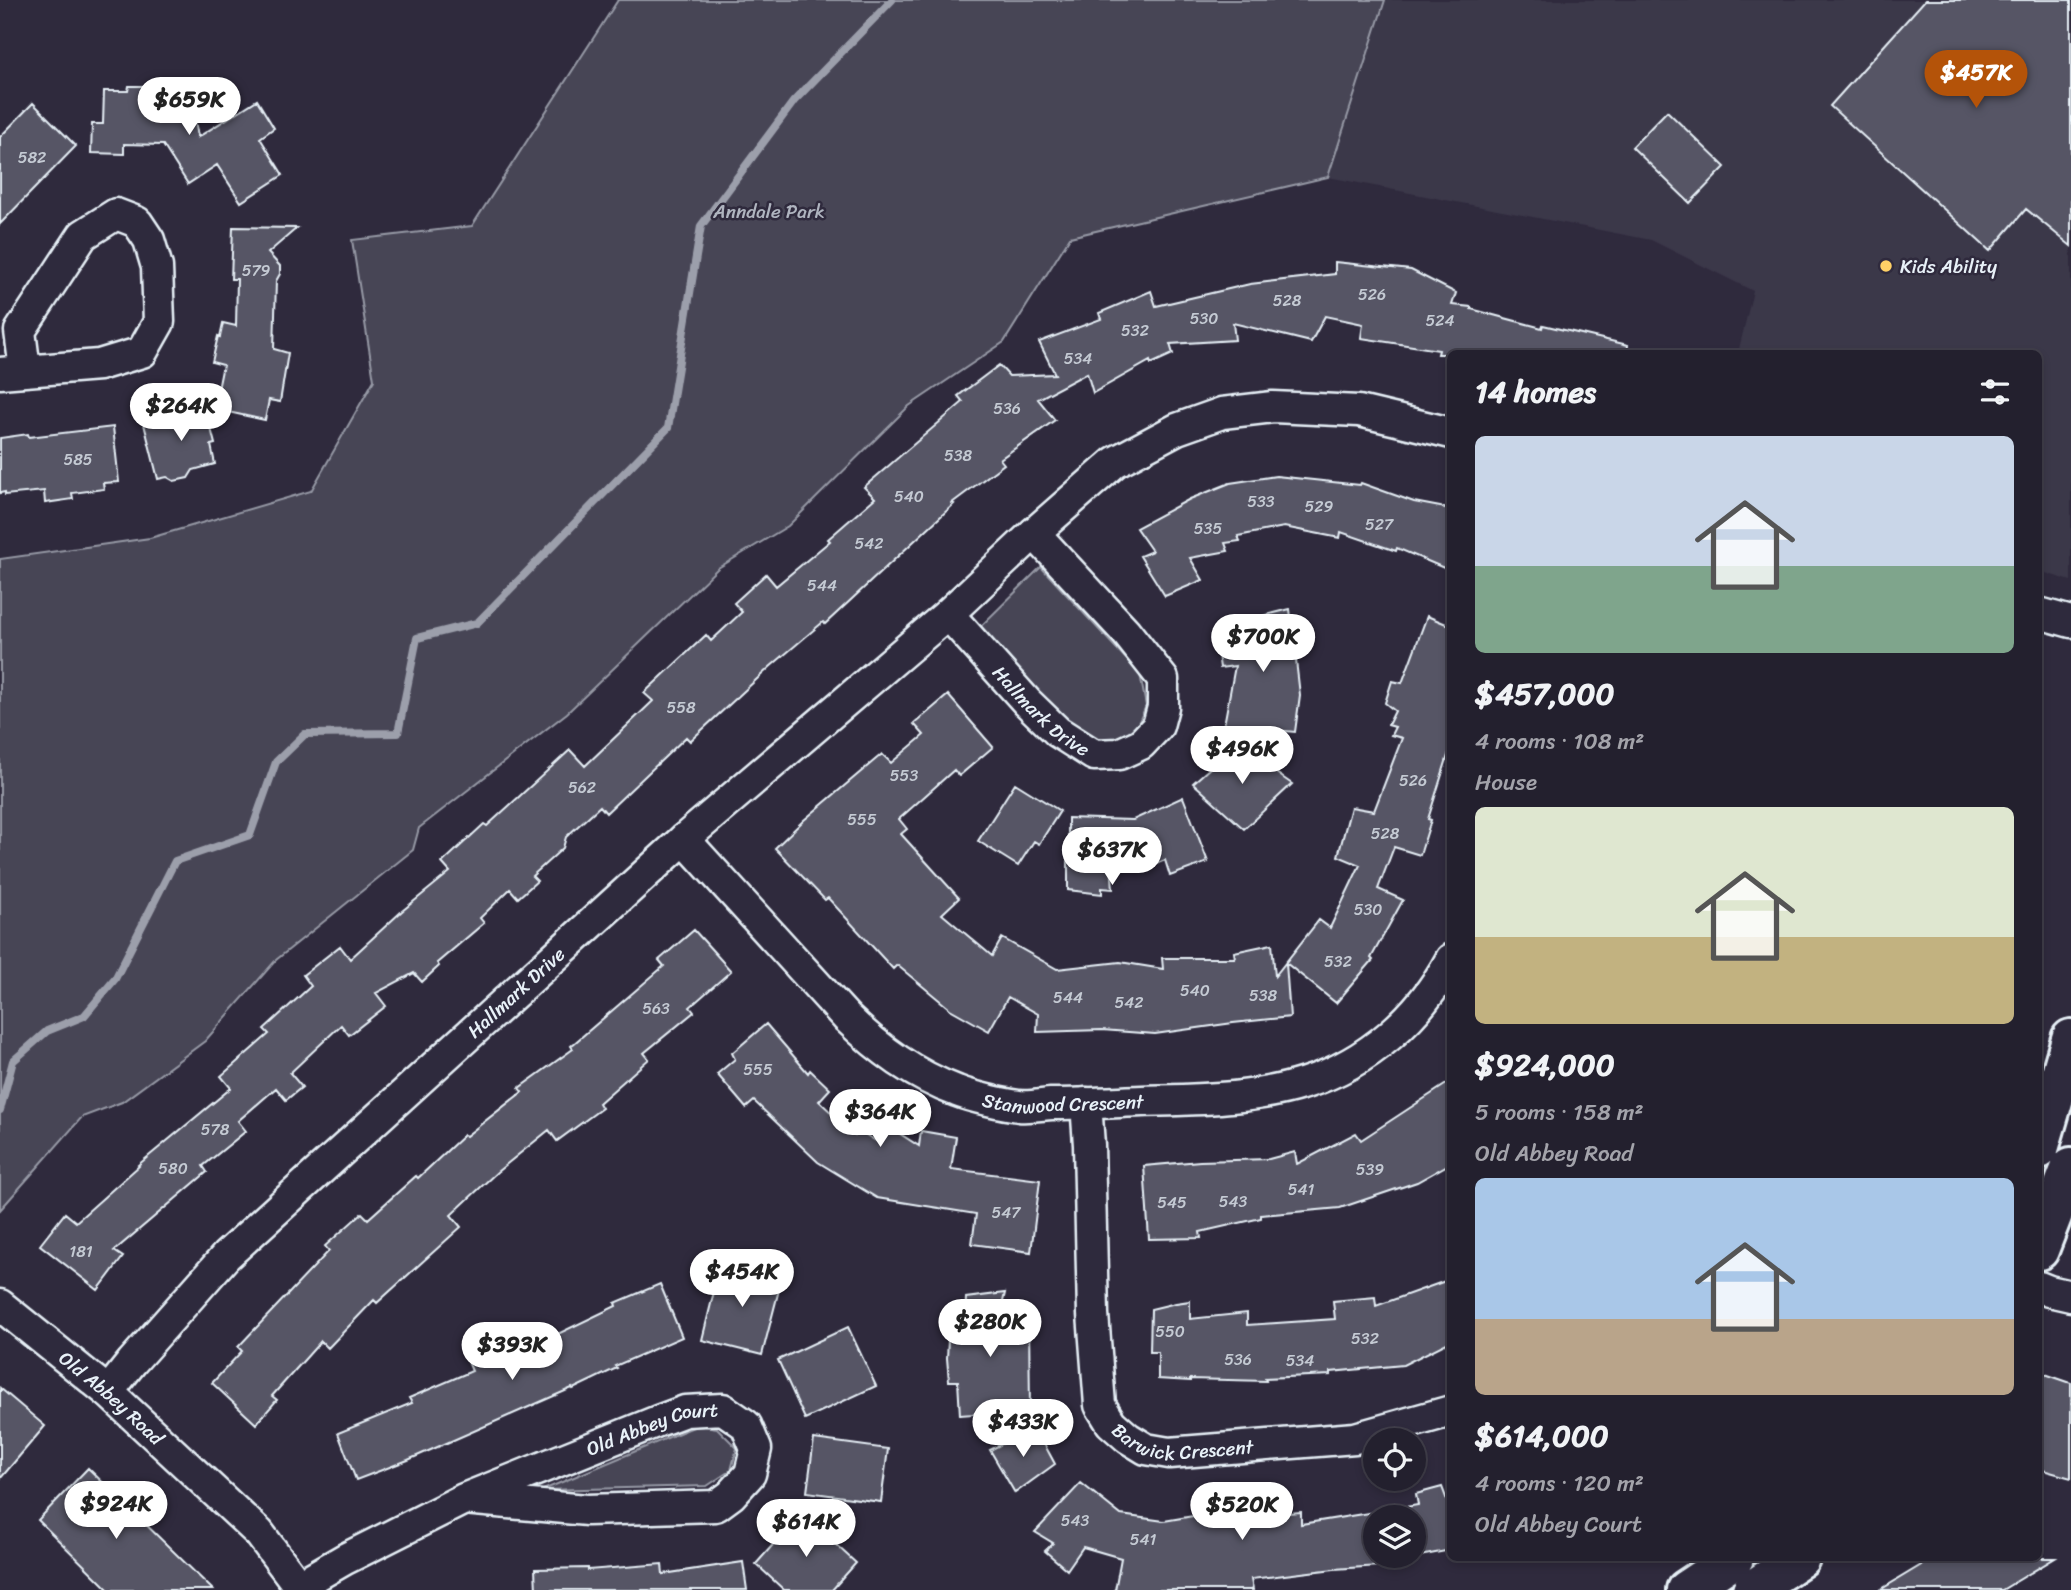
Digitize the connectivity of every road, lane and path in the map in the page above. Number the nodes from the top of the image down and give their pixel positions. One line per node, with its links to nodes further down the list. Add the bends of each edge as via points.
1 (12, 371): 1 (street, via 99,365 142,352 159,322 159,298 149,240 137,222 116,214 83,235 20,331)
2 (1447, 432): 3 (street, Hallmark Drive, via 1359,411 1273,407 1222,413 1177,429 1115,463)
3 (1034, 533): 4 (street, Hallmark Drive); 4 (street, Hallmark Drive, via 1163,679 1158,726 1142,744 1119,754 1094,755 1058,732)
4 (948, 614): 7 (street, Hallmark Drive)
5 (2042, 614): 6 (street)
6 (2071, 622)
7 (684, 839): 10 (street, Stanwood Crescent, via 873,1043 905,1067 960,1092 1019,1106); 17 (street, Hallmark Drive, via 226,1256)
8 (1447, 966): 10 (street, Stanwood Crescent, via 1437,985 1388,1038 1314,1080 1255,1094)
9 (2071, 1040): 11 (street)
10 (1086, 1103): 18 (street, Barwick Crescent, via 1100,1405 1128,1438 1146,1449 1169,1453 1354,1438)
11 (2042, 1139)
12 (2071, 1167): 13 (street)
13 (2042, 1242)
14 (2042, 1288): 15 (street)
15 (2071, 1296)
16 (0, 1305): 17 (street, Old Abbey Road)
17 (108, 1392): 22 (street, Old Abbey Road, via 260,1533)
18 (1447, 1412)
19 (464, 1499): 19 (street, Old Abbey Court, via 587,1510 716,1506 750,1474 755,1449 746,1425 723,1409 685,1411); 22 (street, Old Abbey Court, via 345,1559)
20 (1730, 1561): 23 (street)
21 (1796, 1561): 24 (street)
22 (301, 1588)
23 (1686, 1590)
24 (1752, 1590)

